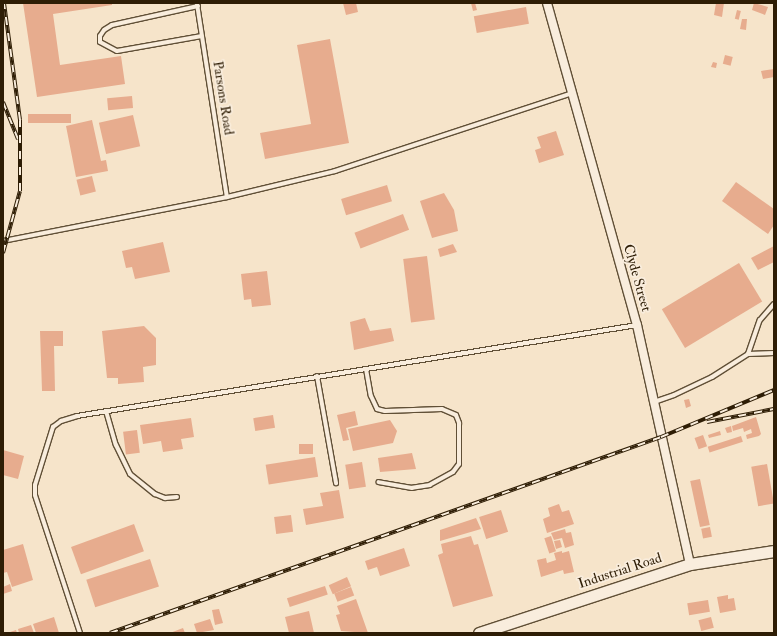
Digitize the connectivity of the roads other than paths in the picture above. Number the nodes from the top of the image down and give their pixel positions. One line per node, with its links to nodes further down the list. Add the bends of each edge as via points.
1 (547, 3): 4 (street, Clyde Street)
2 (197, 4): 3 (lane, Parsons Road); 3 (lane, via 112,25 104,30 100,42 117,51)
3 (202, 36): 5 (lane, Parsons Road)
4 (572, 93): 5 (lane, via 335,172); 8 (street, Clyde Street)
5 (227, 197): 6 (lane)
6 (3, 241)
7 (774, 304): 10 (lane, via 760,320)
8 (637, 325): 11 (lane); 13 (street, Clyde Street)
9 (774, 352): 10 (lane)
10 (748, 354): 13 (lane, via 674,396)
11 (366, 369): 12 (lane); 15 (lane, via 373,405 378,409 442,409 456,415 459,423 459,464 449,475 430,485 412,488)
12 (317, 376): 14 (lane); 16 (lane)
13 (654, 402): 19 (street, Clyde Street)
14 (106, 411): 17 (lane, via 116,445 130,474 155,494 165,498); 20 (lane, via 61,420 53,427 35,485 35,495)
15 (379, 482)
16 (336, 483)
17 (177, 497)
18 (774, 551): 19 (street, Industrial Road)
19 (690, 564): 21 (street, Industrial Road)
20 (80, 633)
21 (479, 633)

